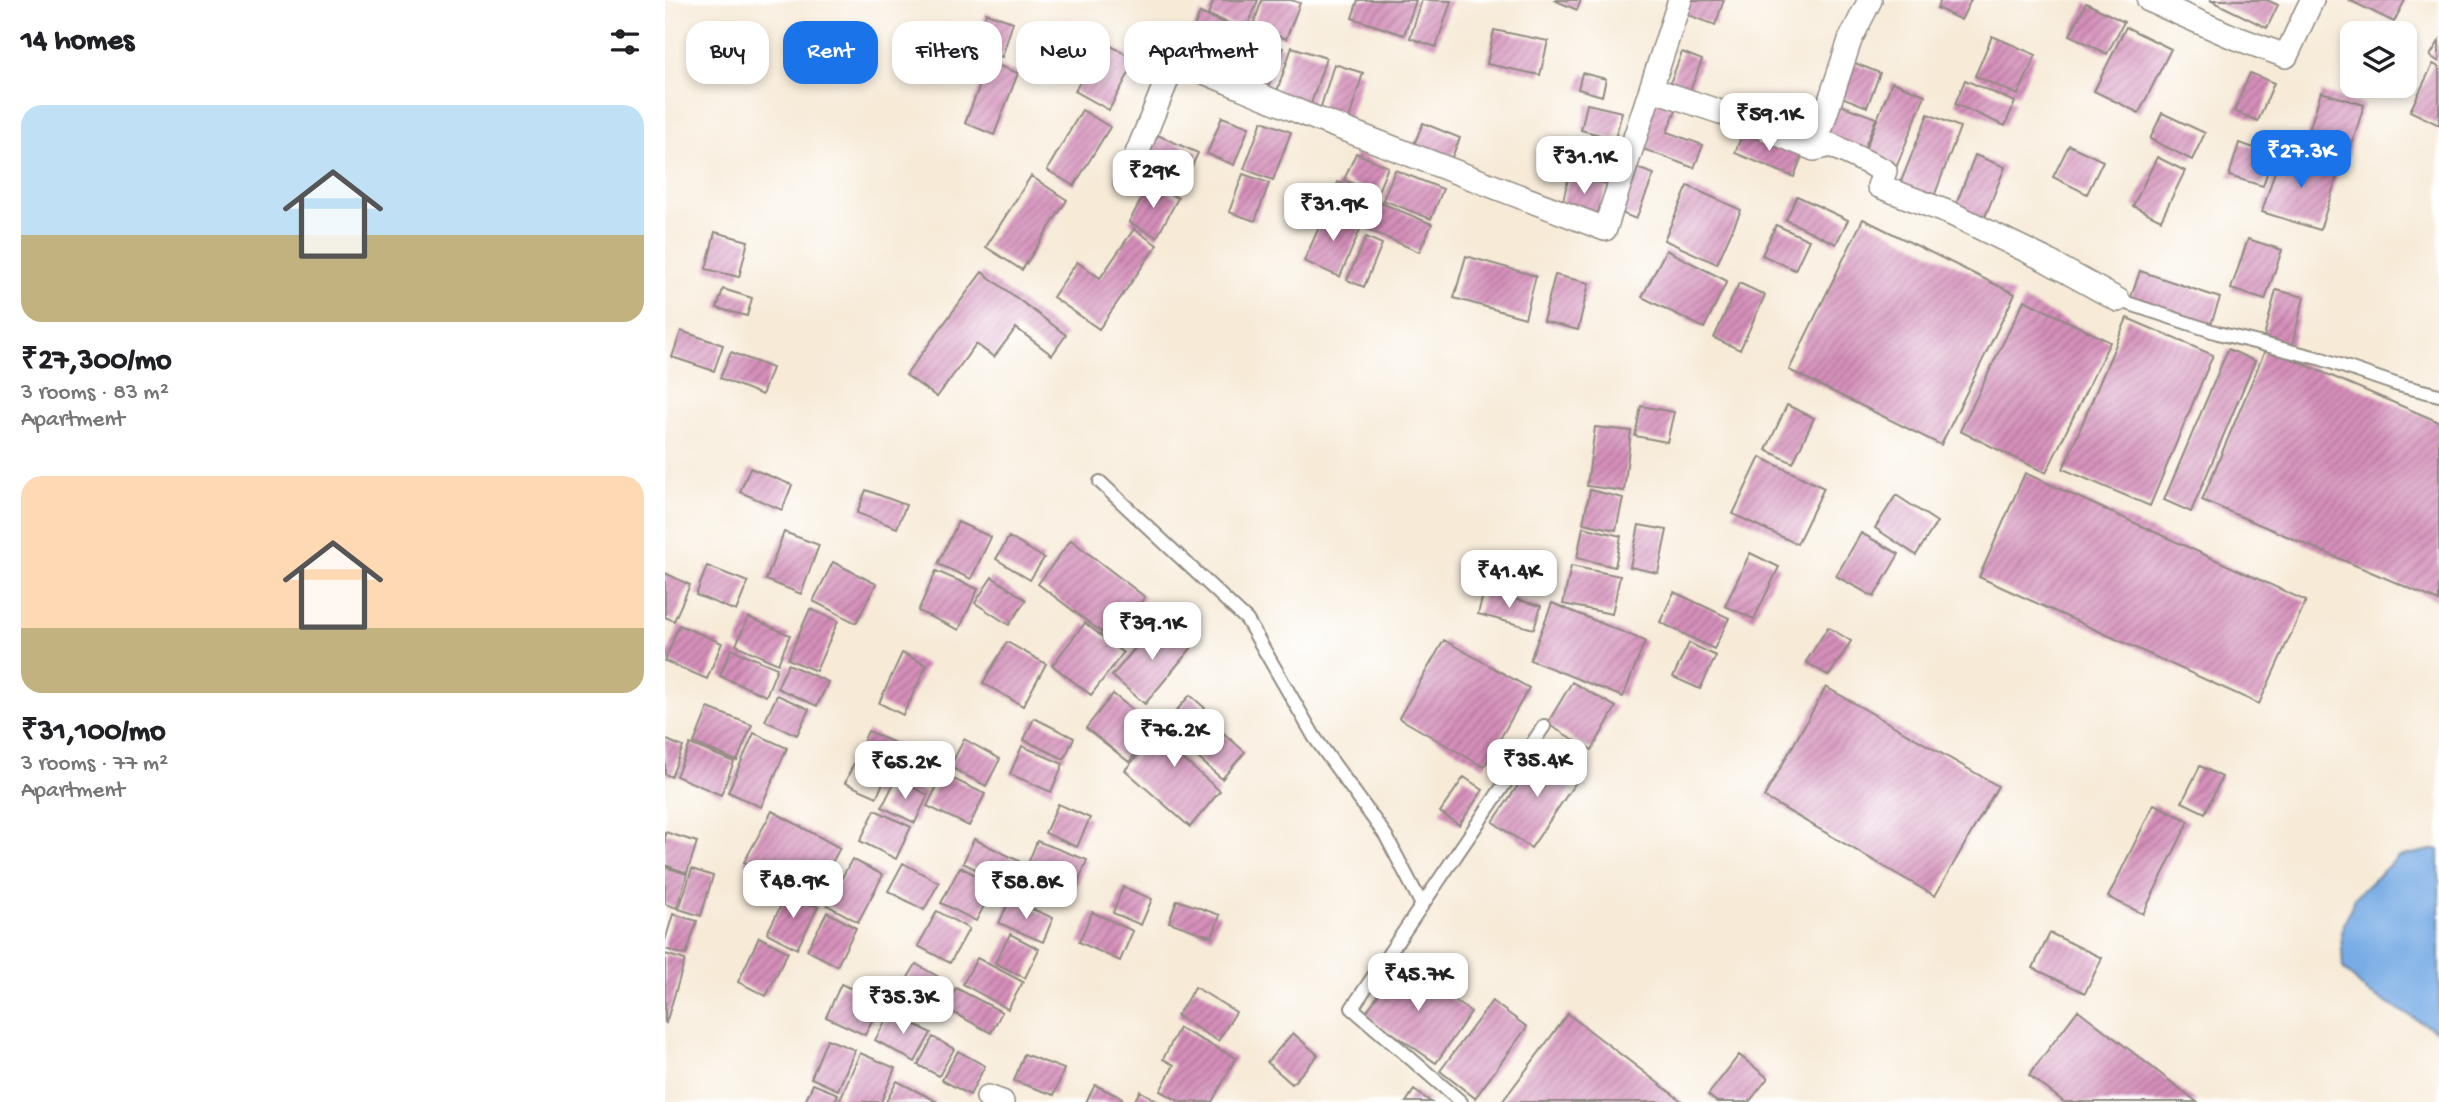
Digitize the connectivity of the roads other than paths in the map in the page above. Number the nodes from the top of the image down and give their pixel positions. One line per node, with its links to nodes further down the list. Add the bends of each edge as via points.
1 (1680, 0): 5 (street)
2 (1870, 0): 6 (street, via 1850,40)
3 (2149, 0): 4 (street, via 2286,56)
4 (2312, 0)
5 (1652, 89): 6 (street); 7 (street, via 1605,229 1175,60)
6 (1814, 149): 8 (street, via 1831,145 1885,171 1879,187 1952,214)
7 (1125, 183)
8 (2118, 300): 9 (lane, via 2207,330)
9 (2439, 395)
10 (1100, 482): 12 (lane, via 1247,620 1315,738 1386,836)
11 (1544, 726): 12 (lane)
12 (1422, 905): 13 (lane, via 1352,1008)
13 (1461, 1102)

